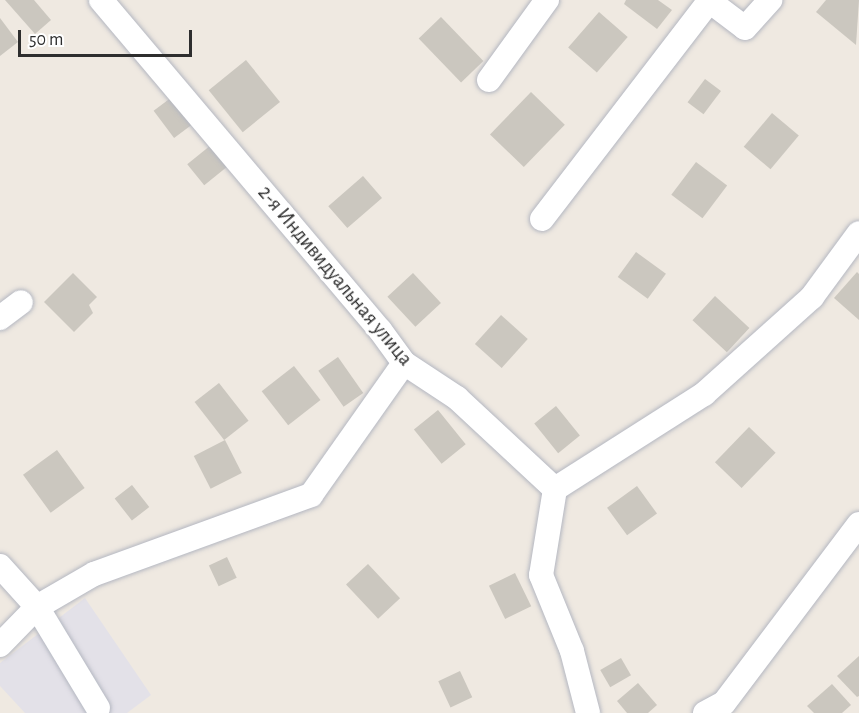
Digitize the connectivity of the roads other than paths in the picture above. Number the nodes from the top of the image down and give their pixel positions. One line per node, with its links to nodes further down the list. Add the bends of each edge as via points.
1 (100, 0): 10 (street, 2-я Индивидуальная улица)
2 (548, 0): 5 (street)
3 (708, 0): 4 (street, via 745,28); 6 (street)
4 (770, 0)
5 (489, 80)
6 (542, 219)
7 (859, 233): 11 (street, via 812,297 704,394)
8 (21, 302): 9 (street)
9 (0, 318)
10 (404, 363): 11 (street, 2-я Индивидуальная улица, via 457,398); 14 (street, via 311,495 94,574)
11 (555, 489): 17 (street, via 541,575 572,651)
12 (859, 524): 18 (street, via 724,703)
13 (0, 566): 14 (street)
14 (37, 608): 15 (street); 16 (street)
15 (0, 645)
16 (98, 708)
17 (588, 713)
18 (705, 713)

